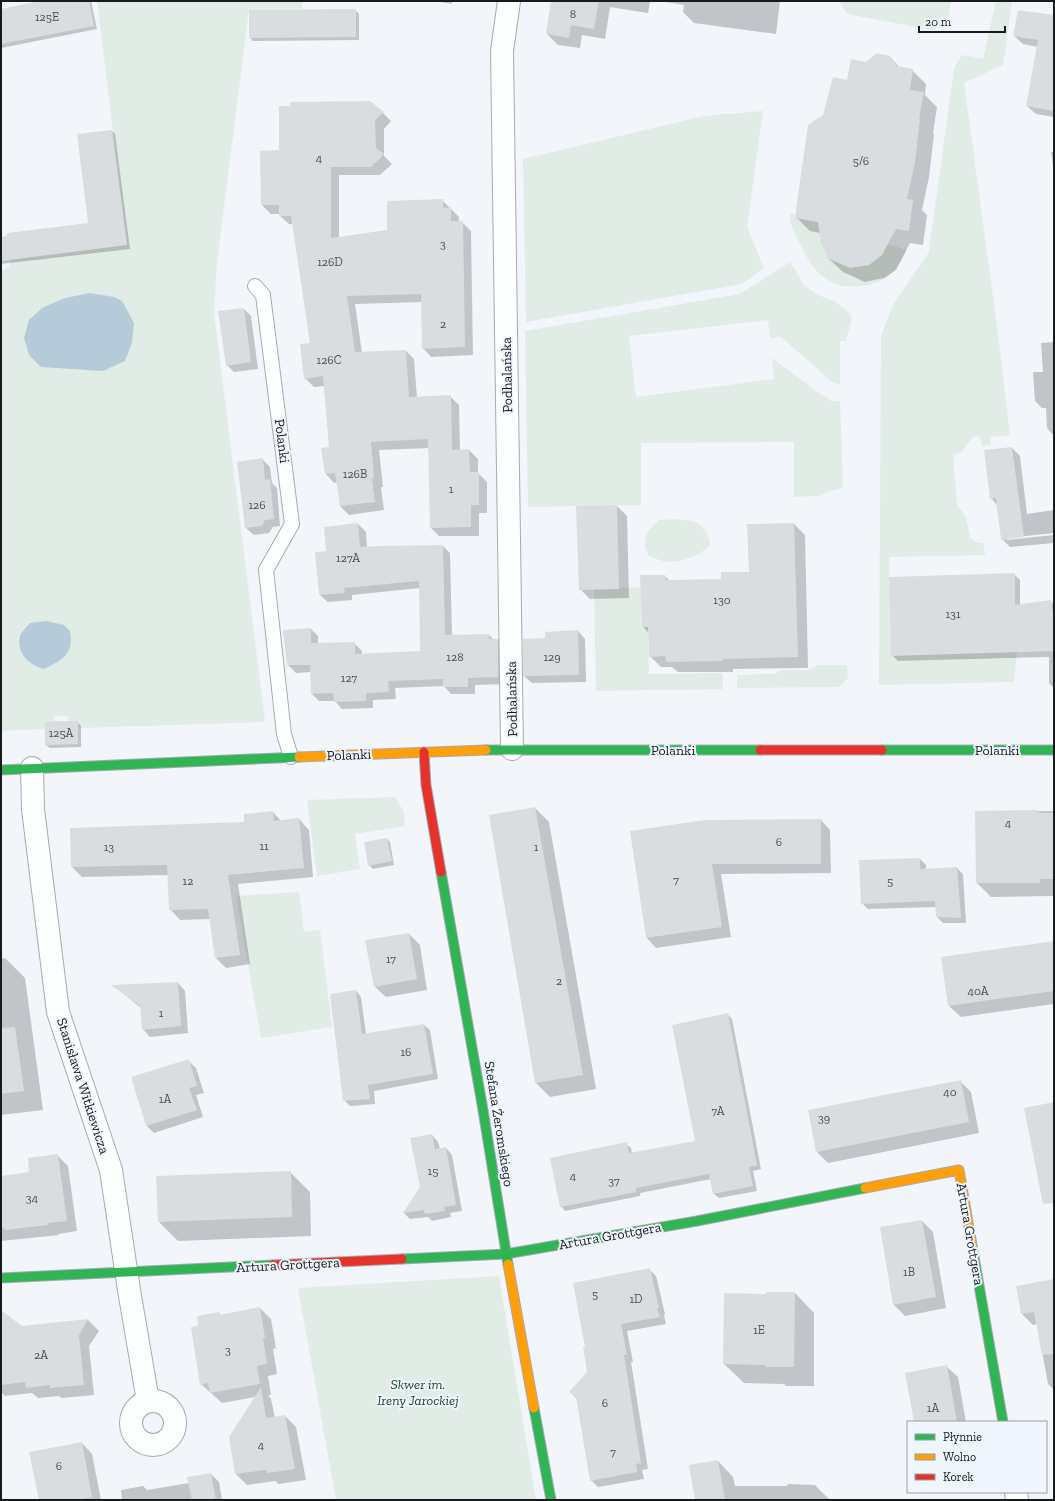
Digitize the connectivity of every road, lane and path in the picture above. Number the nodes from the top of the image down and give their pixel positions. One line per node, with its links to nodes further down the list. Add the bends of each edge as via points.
1 (509, 1): 3 (street, Podhalańska, via 502,57)
2 (255, 286): 6 (lane, Polanki, via 263,295 292,524 266,570 284,734)
3 (512, 749): 4 (street, Polanki); 5 (street, Polanki)
4 (1054, 750)
5 (424, 752): 6 (street, Polanki); 9 (street, Stefana Żeromskiego, via 426,785)
6 (291, 757): 7 (street, Polanki)
7 (32, 768): 8 (street, Polanki); 10 (street, Stanisława Witkiewicza, via 33,802 58,1012 111,1170)
8 (1, 770)
9 (506, 1254): 10 (street, Artura Grottgera); 13 (street, Artura Grottgera, via 697,1221 959,1170); 14 (street, Stefana Żeromskiego)
10 (126, 1271): 11 (street, Artura Grottgera); 12 (street, Stanisława Witkiewicza)
11 (1, 1278)
12 (148, 1401)
13 (1003, 1421)
14 (551, 1500)

